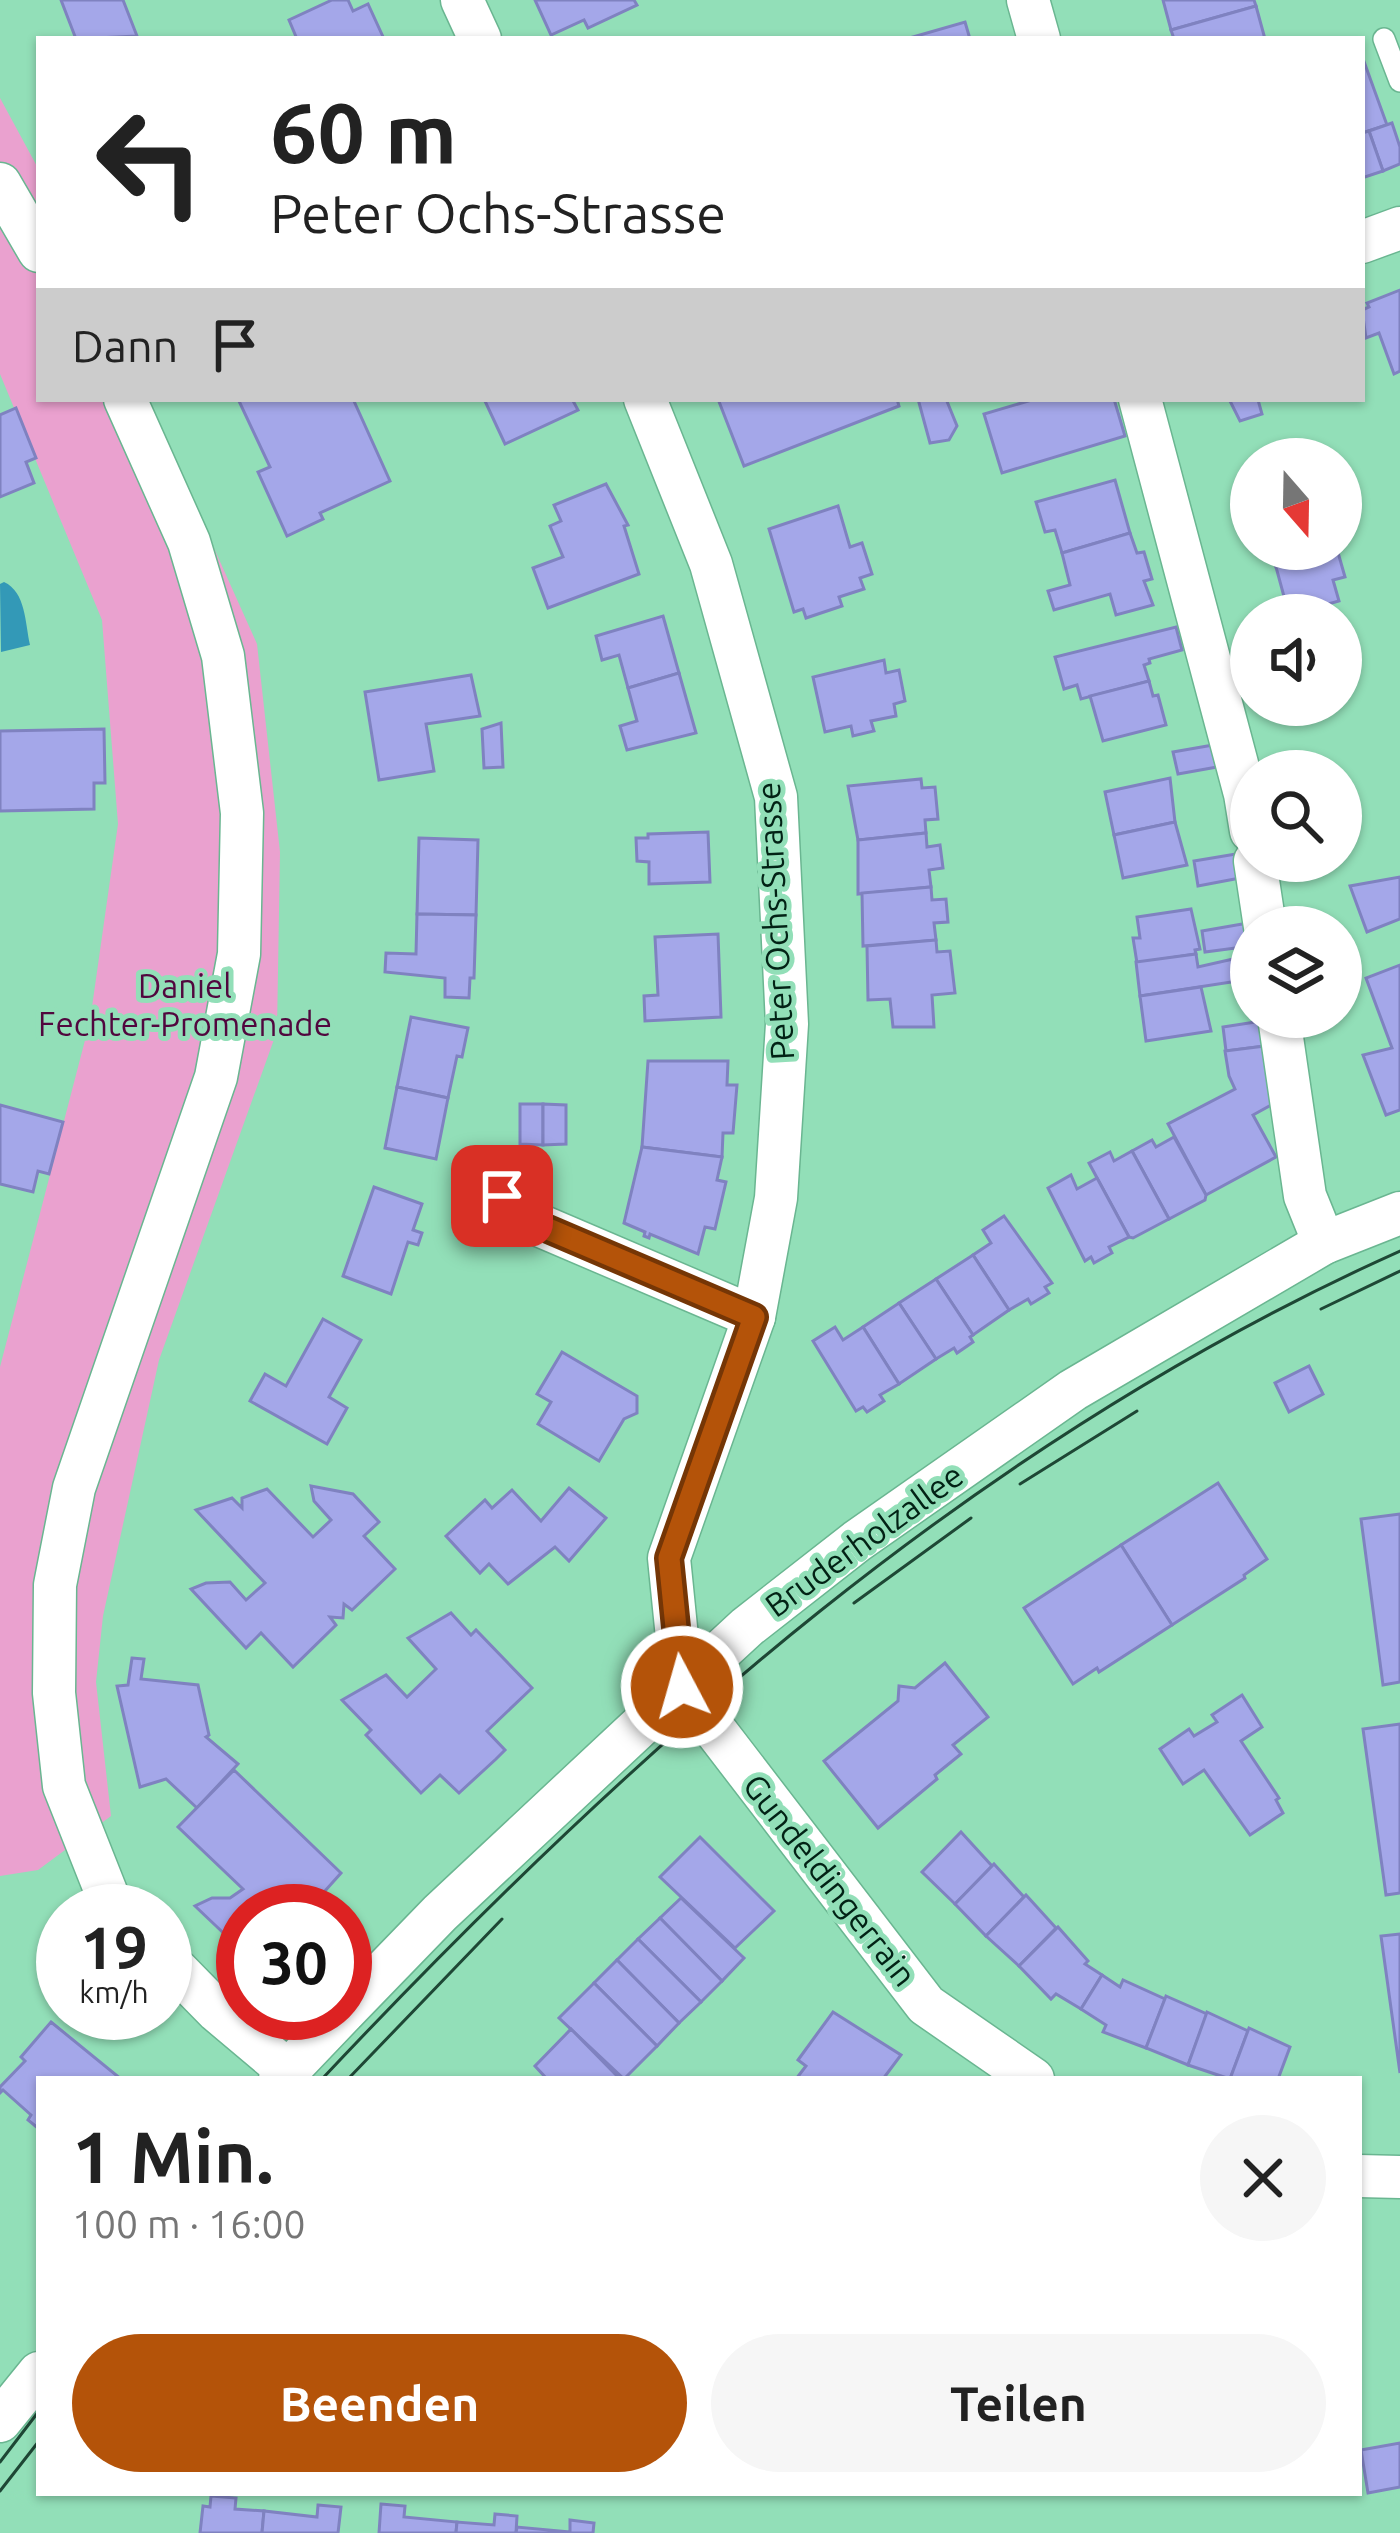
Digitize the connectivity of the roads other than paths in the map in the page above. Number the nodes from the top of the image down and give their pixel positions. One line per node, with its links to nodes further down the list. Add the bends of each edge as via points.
1 (462, 0): 3 (street)
2 (1028, 0): 4 (street)
3 (479, 36)
4 (1038, 36)
5 (1384, 39): 6 (lane)
6 (1400, 81)
7 (0, 184): 10 (street)
8 (1400, 229): 9 (street)
9 (1365, 241)
10 (36, 246)
11 (126, 402): 21 (street, via 189,542 223,656 242,813 239,954 216,1077 74,1488 55,1585 64,1786)
12 (646, 402): 19 (street, Peter Ochs-Strasse, via 711,564 776,797 787,1024 776,1198)
13 (1141, 402): 14 (street)
14 (1234, 750)
15 (1282, 1038): 18 (street, via 1305,1196)
16 (502, 1196): 19 (street, via 541,1226)
17 (1400, 1213): 18 (street, Bruderholzallee)
18 (1324, 1243): 20 (street, Bruderholzallee, via 1073,1390 857,1540)
19 (754, 1317): 20 (street, Peter Ochs-Strasse, via 669,1558)
20 (682, 1687): 22 (street, Bruderholzallee); 25 (street, Gundeldingerrain, via 926,2005)
21 (103, 1884)
22 (372, 1983)
23 (192, 1986): 26 (street)
24 (317, 2040): 26 (street, Bruderholzallee)
25 (990, 2067): 27 (street, Gundeldingerrain)
26 (284, 2075)
27 (1022, 2076)
28 (1362, 2176): 29 (street)
29 (1400, 2177)
30 (36, 2377): 31 (street)
31 (0, 2421)

